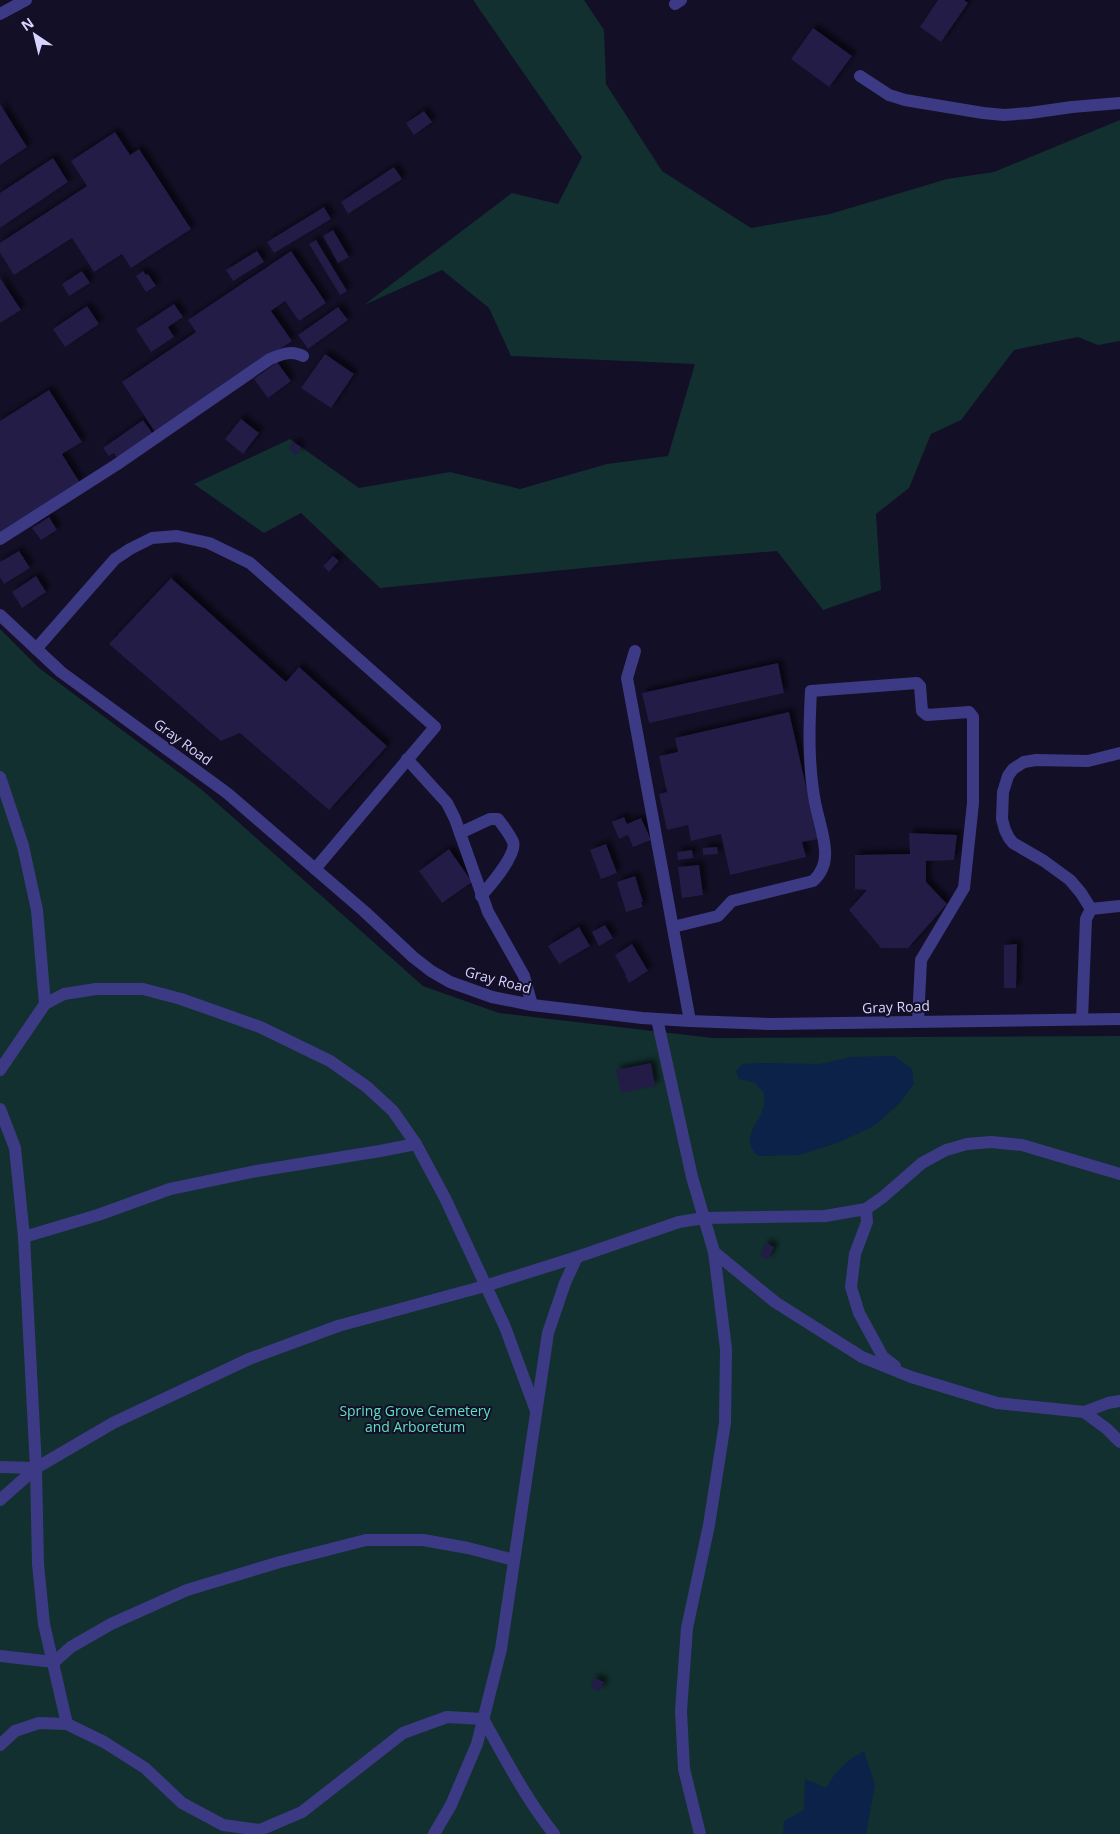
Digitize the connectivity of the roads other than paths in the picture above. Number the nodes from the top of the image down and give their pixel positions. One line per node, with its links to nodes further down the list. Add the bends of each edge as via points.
1 (26, 0): 2 (street)
2 (0, 14)
3 (860, 76): 4 (street, via 888,95 921,104 983,113 1004,115)
4 (1120, 103)
5 (303, 356): 6 (street, via 295,352 284,353 270,359 116,465)
6 (0, 539)
7 (0, 615): 8 (street, Gray Road)
8 (36, 649): 11 (street, via 115,559 130,548 152,538 177,536 209,543 250,563 435,727); 14 (street, Gray Road, via 61,672 227,793)
9 (635, 651): 18 (street, via 627,678)
10 (1120, 753): 17 (street, via 1088,760 1024,762 1008,776 1003,792 1002,819 1009,838 1070,880)
11 (407, 759): 13 (street, via 447,803); 14 (street)
12 (0, 777): 19 (street, via 23,846 36,910)
13 (460, 833): 15 (street); 15 (street, via 498,818 514,843 506,864)
14 (315, 869): 20 (street, Gray Road, via 431,971 450,982 492,997)
15 (481, 896): 20 (street, via 524,976)
16 (1120, 906): 17 (street)
17 (1091, 909): 22 (street, via 1086,919)
18 (672, 927): 24 (street); 25 (street, via 718,916 732,901 813,881 819,875 826,851 815,801 810,752 811,691 917,683 922,711 927,715 969,712 973,717 973,803 964,888 921,960)
19 (45, 1004): 26 (street); 28 (street, via 64,994 96,989 143,990 181,999 260,1027 330,1060 367,1087 393,1111)
20 (532, 1005): 21 (street, Gray Road)
21 (657, 1019): 24 (street, Gray Road); 31 (street)
22 (1082, 1019): 23 (street, Gray Road); 25 (street, Gray Road)
23 (1120, 1019)
24 (690, 1021): 25 (street, Gray Road, via 772,1024)
25 (918, 1021)
26 (0, 1070)
27 (0, 1109): 32 (street, via 15,1148)
28 (416, 1144): 32 (street, via 170,1189); 35 (street)
29 (1120, 1174): 30 (street, via 1022,1145 967,1144 946,1150 922,1163)
30 (866, 1209): 31 (street, via 825,1216); 36 (street, via 867,1222 855,1254 851,1286 859,1313 883,1357)
31 (704, 1218): 33 (street); 34 (street, via 679,1222)
32 (24, 1237): 42 (street)
33 (714, 1252): 36 (street, via 775,1302 862,1357); 52 (street, via 726,1349 725,1423 709,1524 687,1628 681,1710 684,1769)
34 (577, 1257): 35 (street); 38 (street, via 548,1333)
35 (485, 1286): 38 (street, via 505,1327); 42 (street, via 338,1326 249,1359 112,1423)
36 (910, 1377): 39 (street, via 997,1403)
37 (1120, 1401): 39 (street)
38 (536, 1411): 44 (street)
39 (1084, 1412): 40 (street)
40 (1120, 1442)
41 (0, 1467): 42 (street)
42 (36, 1468): 43 (street); 46 (street, via 38,1564 44,1624)
43 (0, 1500)
44 (514, 1560): 46 (street, via 423,1540 366,1540 187,1590 112,1624); 47 (street, via 501,1649)
45 (0, 1656): 46 (street)
46 (54, 1662): 48 (street)
47 (483, 1719): 48 (street, via 447,1717 403,1733 302,1812 260,1830 223,1825 190,1808 145,1768 104,1742); 50 (street, via 477,1744 451,1805); 51 (street)
48 (67, 1724): 49 (street, via 39,1722 16,1731)
49 (0, 1745)
50 (434, 1834)
51 (554, 1834)
52 (700, 1834)

